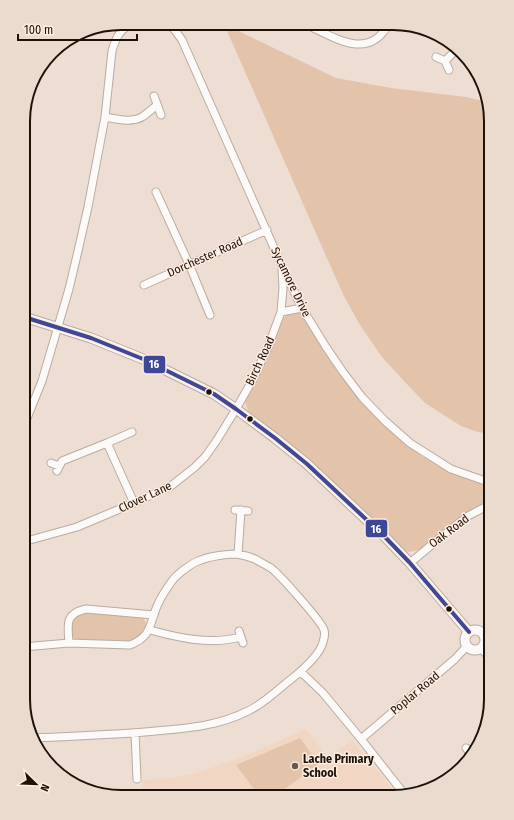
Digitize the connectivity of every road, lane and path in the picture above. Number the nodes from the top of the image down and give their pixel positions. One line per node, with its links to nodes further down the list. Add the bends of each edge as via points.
1 (122, 30): 12 (street, via 114,41 112,51)
2 (175, 30): 14 (street, Sycamore Drive, via 182,40)
3 (318, 30): 4 (street, via 350,44 362,44 375,40)
4 (385, 30)
5 (453, 53): 7 (street)
6 (436, 57): 7 (street)
7 (445, 61): 8 (street)
8 (449, 70)
9 (154, 96): 10 (street)
10 (157, 105): 11 (street); 12 (street, via 141,118 134,120)
11 (160, 115)
12 (105, 117): 22 (street, via 78,251)
13 (156, 192): 15 (street)
14 (267, 230): 15 (street, Dorchester Road); 16 (street, Sycamore Drive)
15 (189, 264): 17 (street, Dorchester Road); 20 (street)
16 (282, 266): 18 (street, Sycamore Drive); 19 (street, Birch Road)
17 (144, 285)
18 (302, 308): 19 (street); 28 (street, Sycamore Drive, via 344,372 385,421 410,444 451,469)
19 (281, 312): 23 (street, Birch Road, via 268,347)
20 (210, 315)
21 (30, 320): 22 (street)
22 (57, 328): 23 (street, via 92,338 143,359 214,394); 24 (street, via 42,381)
23 (236, 409): 29 (street, Clover Lane, via 218,440 195,468 171,486); 34 (street, via 307,464 380,531)
24 (30, 411)
25 (132, 432): 26 (street)
26 (107, 443): 27 (street, via 62,461 58,469); 29 (street)
27 (51, 463)
28 (484, 483)
29 (134, 503): 32 (street, Clover Lane, via 77,527)
30 (484, 508): 34 (street, Oak Road, via 468,516)
31 (241, 510): 33 (street)
32 (30, 540)
33 (238, 554): 35 (street, via 200,560 186,568 172,580); 46 (street, via 271,568 324,631 323,643 318,652)
34 (410, 563): 37 (street)
35 (154, 615): 36 (street); 41 (street, via 86,609 77,611 72,615 68,626)
36 (150, 630): 39 (street, via 186,639 219,640); 41 (street, via 138,642 130,645)
37 (470, 632): 38 (street); 44 (street, via 465,640)
38 (483, 634): 40 (street)
39 (241, 637)
40 (484, 637)
41 (69, 643): 43 (street)
42 (484, 643): 45 (street)
43 (30, 646)
44 (467, 646): 45 (street, via 472,650); 49 (street, Poplar Road)
45 (482, 648)
46 (300, 672): 47 (street, via 266,699 235,717 194,728); 49 (street, via 323,692)
47 (135, 733): 48 (street); 52 (street)
48 (39, 738)
49 (361, 739): 53 (street)
50 (466, 748): 51 (street)
51 (468, 751)
52 (137, 779)
53 (401, 790)

